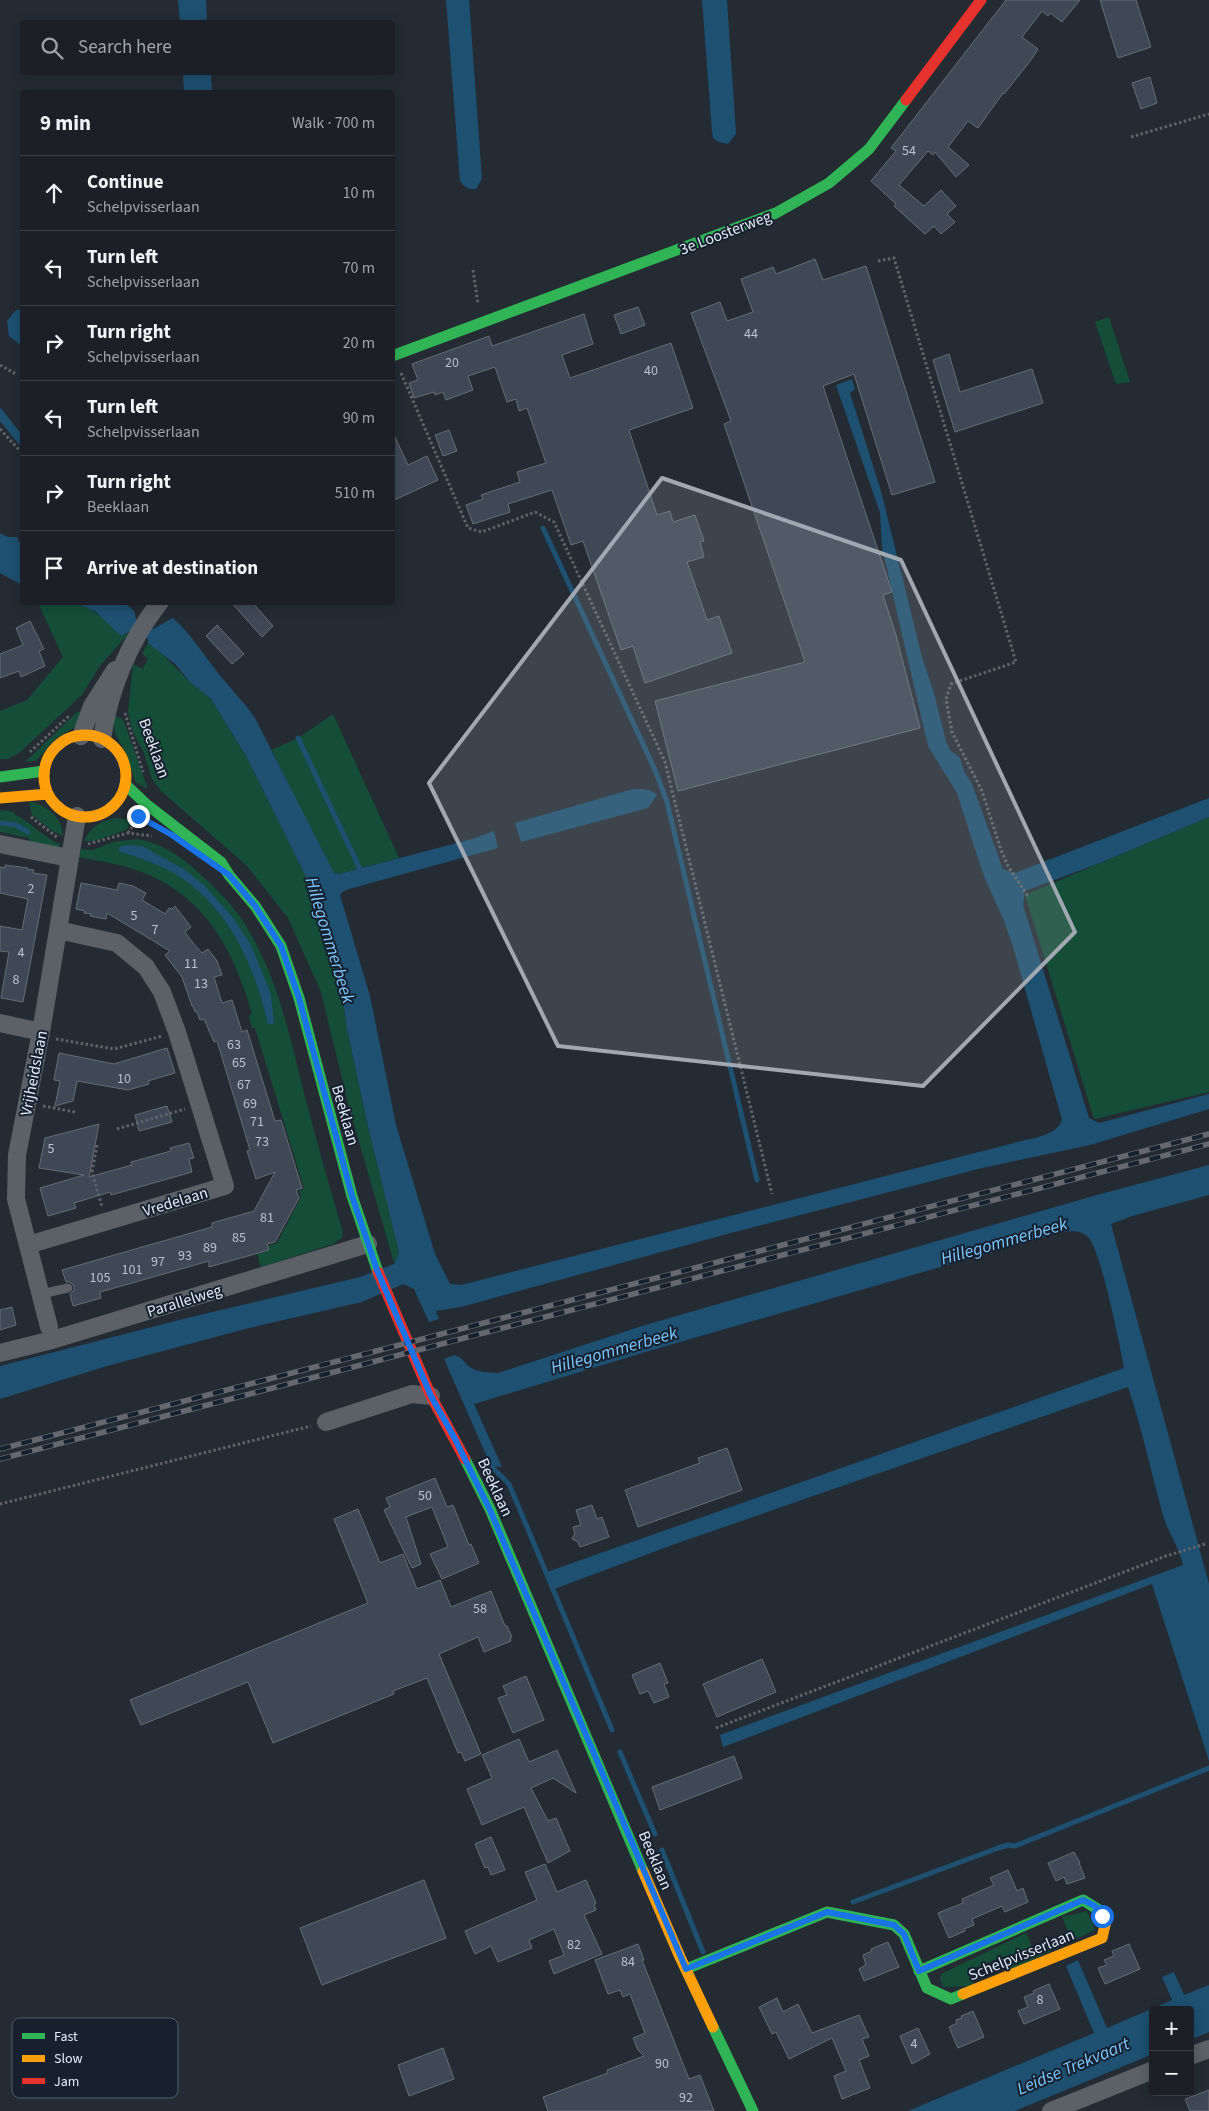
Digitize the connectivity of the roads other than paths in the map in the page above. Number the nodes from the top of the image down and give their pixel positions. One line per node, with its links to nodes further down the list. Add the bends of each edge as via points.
1 (981, 0): 2 (main road, 3e Loosterweg, via 869,149 828,183 776,214)
2 (395, 355)
3 (158, 605): 4 (street)
4 (127, 656): 5 (street, via 101,689); 6 (street, via 106,712)
5 (81, 736): 6 (main road); 7 (main road, via 67,739 54,748)
6 (102, 739): 9 (main road, via 122,757)
7 (44, 771): 8 (main road); 10 (main road)
8 (0, 777)
9 (126, 784): 12 (main road); 18 (main road, Beeklaan, via 146,804 221,862)
10 (48, 794): 11 (main road); 14 (main road, via 61,809)
11 (0, 798)
12 (110, 808): 13 (main road); 14 (main road, via 92,816)
13 (126, 812)
14 (77, 816): 17 (street, Vrijheidslaan)
15 (155, 826): 18 (main road, Beeklaan)
16 (0, 844): 17 (street)
17 (71, 849): 19 (street, Vrijheidslaan)
18 (229, 875): 23 (main road, Beeklaan, via 256,907 281,946 299,998)
19 (58, 930): 21 (street, Vrijheidslaan); 24 (street, Vredelaan, via 118,944 146,967 162,992 177,1032 225,1186)
20 (0, 1023): 21 (street)
21 (41, 1034): 22 (street, Vrijheidslaan, via 27,1103)
22 (8, 1154): 24 (street, Vrijheidslaan)
23 (368, 1244): 28 (street, Parallelweg); 29 (main road, Beeklaan)
24 (28, 1245): 26 (street, Vrijheidslaan)
25 (68, 1288): 26 (lane)
26 (41, 1294): 27 (street, Vrijheidslaan)
27 (49, 1327)
28 (0, 1353)
29 (431, 1396): 30 (street, via 412,1394); 31 (main road, Beeklaan, via 490,1510)
30 (326, 1422)
31 (686, 1969): 32 (main road, Schelpvisserlaan, via 827,1912 894,1925 904,1934); 36 (main road, Beeklaan)
32 (919, 1971): 32 (main road, Schelpvisserlaan, via 927,1988 951,1999 1102,1938 1105,1928 1102,1916 1095,1906 1083,1900)
33 (1209, 2049): 34 (street)
34 (1194, 2055)
35 (1149, 2072): 37 (street)
36 (753, 2111)
37 (1051, 2111)

